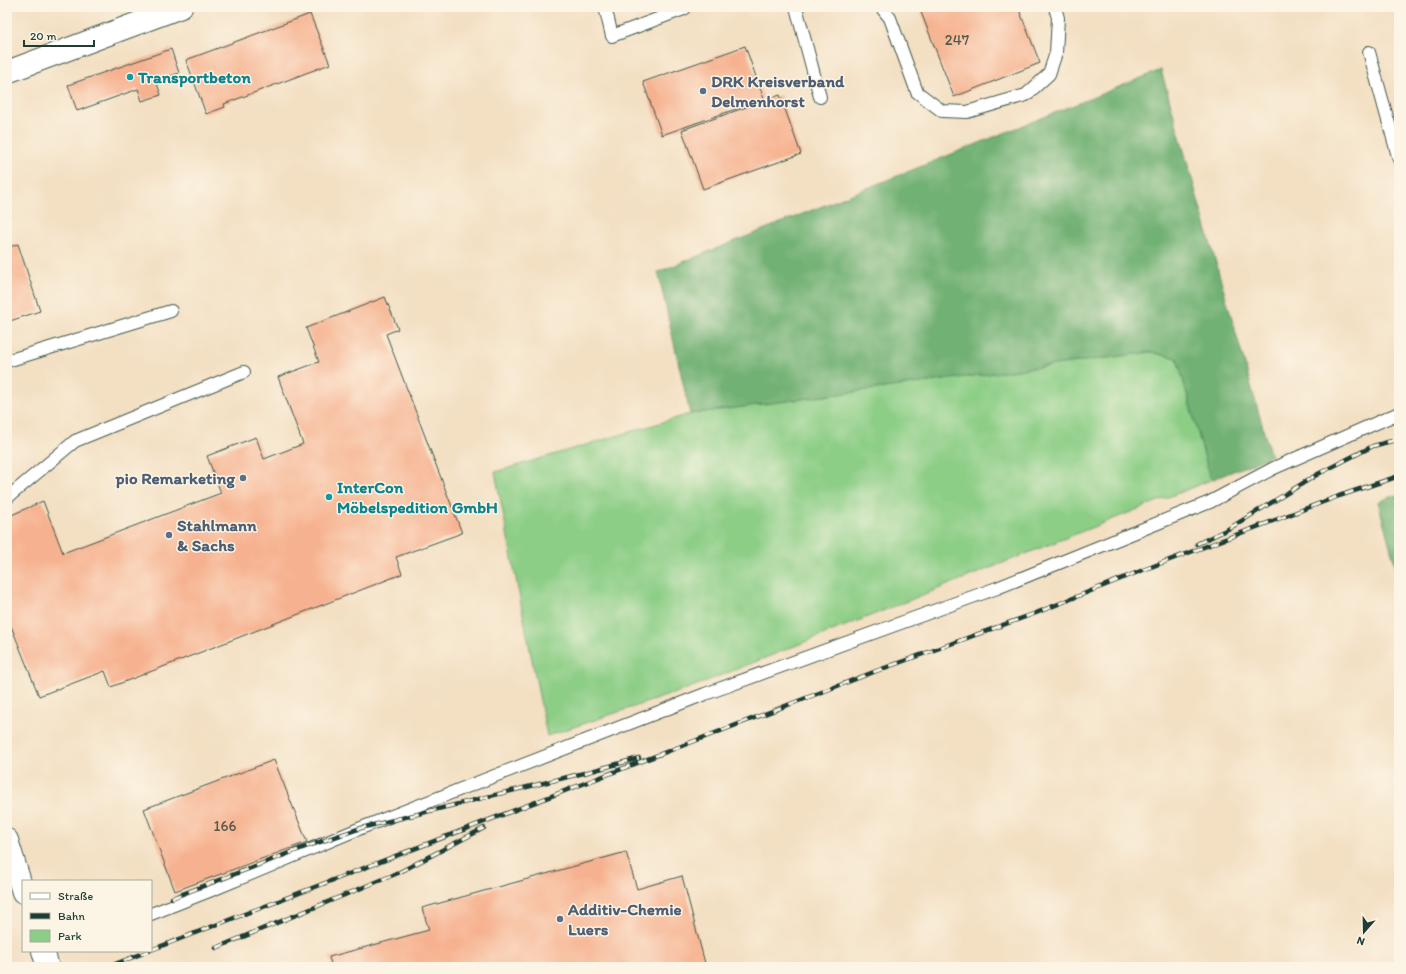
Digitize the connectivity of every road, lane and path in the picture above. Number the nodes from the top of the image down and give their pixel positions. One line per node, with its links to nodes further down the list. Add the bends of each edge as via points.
1 (181, 7): 8 (street)
2 (605, 7): 6 (lane, via 612,36)
3 (796, 7): 9 (lane)
4 (881, 7): 5 (lane, via 890,18 918,92 942,111 967,112 1026,95 1049,74 1056,53 1058,18)
5 (1055, 7)
6 (684, 9)
7 (1369, 52): 10 (lane)
8 (7, 72)
9 (820, 97)
10 (1399, 160)
11 (171, 311): 12 (lane)
12 (7, 361)
13 (244, 372): 15 (lane, via 75,441)
14 (1399, 413): 18 (lane, via 1274,468 1210,502 1012,582 705,694 361,828)
15 (7, 498)
16 (7, 840): 17 (street)
17 (22, 889)
18 (152, 914)
19 (43, 952): 20 (street)
20 (48, 967)

